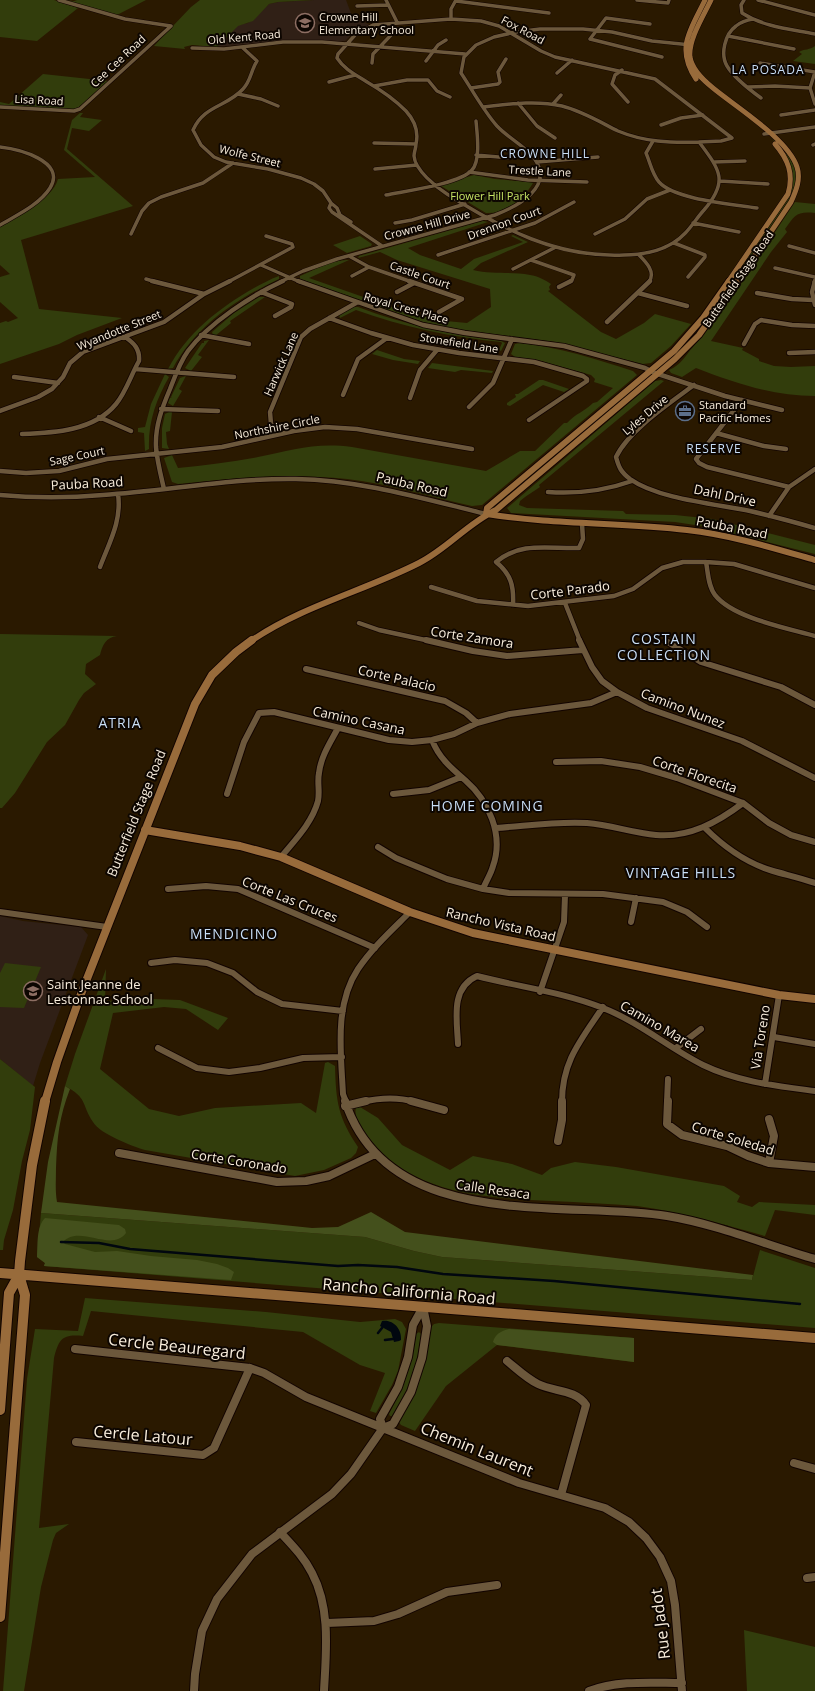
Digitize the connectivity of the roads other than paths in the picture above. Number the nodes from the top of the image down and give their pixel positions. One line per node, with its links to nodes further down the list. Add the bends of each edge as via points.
1 (58, 0): 59 (street, Cee Cee Road, via 125,19 171,26)
2 (386, 0): 10 (street)
3 (456, 0): 12 (street); 14 (street, via 451,8)
4 (637, 0): 9 (street)
5 (705, 0): 24 (main road, Butterfield Stage Road)
6 (711, 0): 26 (main road, Butterfield Stage Road)
7 (744, 0): 15 (street, via 742,13)
8 (758, 0): 13 (street)
9 (668, 2)
10 (388, 5): 11 (street); 16 (street)
11 (357, 6)
12 (549, 13)
13 (815, 15)
14 (451, 19): 16 (street, Fox Road); 20 (street, Fox Road, via 487,23)
15 (753, 19): 21 (street); 22 (street, via 733,27)
16 (397, 22): 25 (street, Fox Road, via 366,28)
17 (650, 24): 18 (street, via 610,18 604,19)
18 (597, 29): 20 (street, via 547,28); 24 (street, via 659,42); 33 (street, via 590,40)
19 (394, 32): 29 (street)
20 (510, 33): 32 (street, via 483,41); 35 (street, Fox Road, via 541,51)
21 (815, 34)
22 (728, 36): 30 (street); 45 (street, via 722,50 723,59 728,69)
23 (446, 40): 31 (street)
24 (685, 43): 26 (street); 66 (main road, Butterfield Stage Road, via 686,63 696,78)
25 (346, 44): 28 (street, Old Kent Road, via 299,41); 29 (street, Old Kent Road); 42 (street, Fox Road, via 337,58 342,66)
26 (692, 44): 66 (main road, Butterfield Stage Road, via 692,63 702,78)
27 (192, 48): 28 (street, Old Kent Road)
28 (243, 48): 48 (street, Wolfe Street, via 249,60 255,63 248,83)
29 (378, 48): 31 (street, Old Kent Road); 37 (street, via 372,56)
30 (794, 49)
31 (434, 51): 32 (street, Old Kent Road); 36 (street)
32 (465, 54): 46 (street, via 460,66 461,73)
33 (662, 57)
34 (506, 59): 46 (street, via 498,72 498,84)
35 (572, 60): 39 (street, Fox Road); 41 (street)
36 (426, 61)
37 (372, 63)
38 (760, 63): 40 (street)
39 (622, 70): 52 (street, via 615,76 612,84); 61 (street, Fox Road, via 648,76 660,82)
40 (815, 72): 47 (street)
41 (557, 74)
42 (355, 75): 43 (street); 44 (street, Fox Road)
43 (329, 82)
44 (374, 86): 50 (street, via 422,79 428,80 437,91); 71 (street, Fox Road, via 390,97 415,122)
45 (748, 87): 47 (street); 51 (street)
46 (471, 88): 58 (street)
47 (810, 88): 55 (street)
48 (238, 94): 56 (street); 79 (street, Wolfe Street, via 204,114 197,120 193,130 197,140 208,153)
49 (561, 95): 54 (street)
50 (450, 97)
51 (761, 98)
52 (628, 102)
53 (518, 103): 54 (street); 58 (street); 67 (street, via 537,126)
54 (553, 104): 68 (street, via 578,111 627,134)
55 (815, 104)
56 (278, 106)
57 (0, 107): 59 (street, Lisa Road)
58 (483, 107): 77 (street, via 502,130)
59 (78, 110)
60 (815, 110): 62 (street)
61 (703, 115): 64 (street, via 681,118); 69 (street, Fox Road, via 732,137)
62 (780, 115)
63 (476, 121): 73 (street)
64 (661, 125)
65 (815, 127): 66 (street)
66 (768, 135): 149 (main road, Butterfield Stage Road, via 781,150 788,164 791,179 788,194 703,318)
67 (555, 138)
68 (653, 141): 69 (street); 88 (street, via 646,153 657,179)
69 (699, 142): 78 (street)
70 (374, 143): 71 (street)
71 (416, 144): 80 (street, Fox Road, via 414,157)
72 (0, 146): 97 (street, via 36,156 51,168 53,177 50,188 44,195)
73 (476, 155): 75 (street); 82 (street)
74 (598, 157): 77 (street)
75 (510, 158)
76 (746, 161): 78 (street)
77 (537, 162): 83 (street)
78 (714, 162): 84 (street)
79 (233, 163): 100 (street, via 203,183 149,203 142,211); 104 (street, Wolfe Street, via 268,169 319,187 330,203 329,208 332,212)
80 (417, 165): 81 (street); 86 (street)
81 (375, 169)
82 (469, 172): 83 (street, Trestle Lane); 86 (street)
83 (539, 180): 85 (street, Trestle Lane); 94 (street, Crowne Hill Drive, via 535,190 523,202)
84 (720, 181): 87 (street); 90 (street, via 718,192)
85 (587, 182)
86 (432, 184): 89 (street); 92 (street)
87 (768, 184)
88 (670, 190): 90 (street); 101 (street, via 647,199 625,219)
89 (386, 195)
90 (712, 200): 93 (street); 96 (street)
91 (574, 202): 98 (street, Drennon Court, via 542,220)
92 (465, 204): 94 (street); 95 (street)
93 (757, 208)
94 (487, 217): 98 (street); 104 (street, Crowne Hill Drive)
95 (395, 223)
96 (693, 224): 99 (street); 103 (street)
97 (0, 225)
98 (511, 231): 106 (street); 108 (street, Drennon Court)
99 (739, 232)
100 (131, 234)
101 (594, 234)
102 (266, 236): 112 (street, Wyandotte Street, via 292,244 293,247)
103 (674, 244): 109 (street); 119 (street, via 705,255)
104 (382, 246): 110 (street, Crowne Hill Drive)
105 (789, 246): 107 (street)
106 (554, 248): 109 (street, via 594,256); 111 (street)
107 (815, 253)
108 (438, 255)
109 (639, 255): 126 (street, via 652,271 651,280)
110 (349, 256): 113 (street, Castle Court); 118 (street, Crowne Hill Drive)
111 (531, 260): 115 (street); 123 (street, via 574,275 572,280)
112 (261, 265): 118 (street, Royal Crest Place); 128 (street, Wyandotte Street)
113 (369, 267): 116 (street); 122 (street, Castle Court)
114 (775, 268): 117 (street)
115 (512, 269)
116 (352, 276)
117 (815, 276)
118 (289, 277): 124 (street, Crowne Hill Drive); 130 (street, Royal Crest Place)
119 (688, 277)
120 (146, 279): 128 (street)
121 (815, 280): 129 (street, via 812,289)
122 (414, 283): 125 (street); 133 (street, Castle Court, via 462,299)
123 (559, 287)
124 (261, 292): 134 (street, via 292,304); 138 (street, Crowne Hill Drive, via 224,316)
125 (397, 292)
126 (638, 293): 132 (street); 136 (street)
127 (757, 293): 129 (street)
128 (204, 294): 139 (street, Wyandotte Street, via 164,322)
129 (813, 300): 131 (street)
130 (356, 303): 135 (street, Harwick Lane); 141 (street, Royal Crest Place, via 423,325)
131 (815, 305)
132 (687, 306)
133 (440, 312)
134 (274, 316)
135 (329, 318): 140 (street, Stonefield Lane); 168 (street, Harwick Lane, via 301,337 270,412 271,424)
136 (607, 322)
137 (815, 326): 143 (street, via 758,321)
138 (201, 335): 142 (street); 150 (street, Crowne Hill Drive)
139 (125, 336): 148 (street, via 138,348 140,354); 153 (street, Wyandotte Street, via 76,357)
140 (388, 338): 144 (street, Stonefield Lane); 155 (street, via 358,359)
141 (512, 339): 147 (street); 149 (street, Royal Crest Place, via 552,344)
142 (249, 344)
143 (744, 344)
144 (437, 350): 147 (street, Stonefield Lane); 156 (street, via 420,370)
145 (789, 352): 146 (street)
146 (815, 352)
147 (504, 359): 158 (street, via 493,383); 164 (street, Stonefield Lane, via 540,363 587,379 568,395)
148 (135, 369): 150 (street); 163 (street, via 118,400)
149 (652, 372): 154 (street, Royal Crest Place); 180 (main road, Butterfield Stage Road, via 487,508)
150 (176, 373): 152 (street); 159 (street, Crowne Hill Drive)
151 (14, 377): 153 (street)
152 (234, 377)
153 (58, 383): 160 (street, Wyandotte Street, via 38,397)
154 (694, 386): 157 (street, Royal Crest Place); 174 (street, Lyles Drive, via 646,424 620,449 616,456 616,465)
155 (343, 395)
156 (410, 398)
157 (742, 400): 161 (street, Royal Crest Place); 166 (street)
158 (469, 407)
159 (161, 409): 162 (street); 171 (street, Crowne Hill Drive, via 156,429)
160 (0, 410)
161 (782, 410)
162 (218, 411)
163 (99, 417): 165 (street); 167 (street, via 67,430)
164 (529, 420)
165 (131, 431)
166 (716, 433): 170 (street); 175 (street, via 698,455 696,459 699,463)
167 (22, 434)
168 (280, 434): 169 (street, Northshire Circle, via 309,428 341,427); 171 (street, Northshire Circle, via 222,447)
169 (472, 449)
170 (786, 449)
171 (157, 454): 173 (street, Sage Court, via 107,459 46,472); 176 (street, Crowne Hill Drive)
172 (815, 469): 175 (street)
173 (0, 471)
174 (632, 481): 177 (street, via 586,494); 181 (street, Dahl Drive, via 664,494)
175 (788, 487): 181 (street)
176 (164, 489): 178 (street, Pauba Road); 180 (street, Pauba Road, via 247,481 324,481 385,489)
177 (548, 492)
178 (118, 494): 179 (street, Pauba Road, via 55,497); 186 (street, via 118,517)
179 (0, 495)
180 (486, 514): 182 (main road, Pauba Road); 209 (main road, Butterfield Stage Road, via 435,554 407,569 282,623 244,645 223,664 199,694)
181 (769, 516): 183 (street, Dahl Drive)
182 (582, 524): 184 (main road, Pauba Road, via 699,532 753,542); 190 (street, via 583,539 580,548 533,547 514,550 502,555 496,562 512,580)
183 (815, 528)
184 (815, 560)
185 (706, 562): 188 (street, Corte Parado, via 734,564); 189 (street, Corte Parado, via 684,562 662,568 634,589 614,596); 192 (street, via 711,585 716,595 727,606 742,614)
186 (100, 567)
187 (431, 587): 190 (street, Corte Parado, via 477,602)
188 (815, 588)
189 (565, 603): 190 (street, Corte Parado); 194 (street, Camino Nunez)
190 (513, 605)
191 (359, 623): 194 (street, Corte Zamora, via 379,630 507,656)
192 (815, 636)
193 (666, 641): 197 (street, via 701,662 781,687)
194 (583, 650): 196 (street, Camino Nunez, via 602,680)
195 (306, 669): 198 (street, Corte Palacio, via 445,701 466,713)
196 (617, 692): 198 (street, Camino Casana, via 591,703 510,714); 203 (street, Camino Nunez, via 647,708 742,742)
197 (815, 705)
198 (477, 723): 200 (street, Camino Casana, via 454,734)
199 (338, 728): 200 (street, Camino Casana, via 389,740); 204 (street, Camino Casana, via 274,712 258,713 249,727); 212 (street, via 318,770 320,792 316,806 309,820)
200 (432, 740): 202 (street, via 436,753 447,766)
201 (556, 762): 206 (street, Corte Florecita, via 602,761 640,767)
202 (461, 776): 205 (street, via 428,790); 207 (street, via 475,789 486,805)
203 (815, 778)
204 (227, 794)
205 (393, 794)
206 (743, 803): 208 (street, via 726,817); 210 (street, Corte Florecita, via 769,823 791,835)
207 (496, 828): 208 (street, via 586,823 657,835); 215 (street, via 494,865)
208 (705, 828): 213 (street, via 722,845 744,860)
209 (145, 830): 212 (main road, Rancho Vista Road, via 240,846); 222 (main road, Butterfield Stage Road)
210 (815, 842)
211 (378, 847): 215 (street, via 396,858 447,879)
212 (281, 857): 219 (main road, Rancho Vista Road)
213 (815, 883)
214 (168, 889): 223 (street, Corte Las Cruces, via 206,886 238,890)
215 (483, 889): 216 (street, via 510,894)
216 (565, 895): 217 (street, via 603,894); 224 (street, via 564,922)
217 (636, 898): 220 (street); 221 (street, via 663,902 687,912)
218 (0, 912): 222 (street)
219 (410, 912): 223 (street, Calle Resaca); 224 (main road, Rancho Vista Road, via 473,933)
220 (631, 922)
221 (707, 926)
222 (107, 927): 251 (main road, Butterfield Stage Road, via 65,1037 43,1109 32,1160)
223 (375, 948): 230 (street, Calle Resaca, via 353,978)
224 (555, 951): 226 (street); 227 (main road, Rancho Vista Road)
225 (151, 963): 230 (street, via 175,960 207,963 233,973 257,992 282,1004)
226 (540, 992): 229 (street, Camino Marea); 233 (street, Camino Marea, via 477,976 470,978 460,989)
227 (779, 995): 228 (main road, Rancho Vista Road); 232 (street, Via Toreno)
228 (815, 999)
229 (603, 1007): 236 (street, Camino Marea, via 645,1028); 244 (street, via 571,1055 562,1086 562,1120)
230 (343, 1011): 237 (street, Calle Resaca)
231 (701, 1029): 236 (street)
232 (774, 1037): 234 (street); 239 (street, Via Toreno)
233 (458, 1044)
234 (815, 1044)
235 (158, 1048): 237 (street, via 197,1068 229,1072 303,1058)
236 (676, 1048): 239 (street, Camino Marea, via 690,1058 723,1073)
237 (342, 1057): 241 (street, Calle Resaca, via 342,1094)
238 (668, 1079): 247 (street, Corte Soledad, via 668,1124 682,1135 727,1146)
239 (765, 1084): 240 (street, Camino Marea)
240 (815, 1091)
241 (345, 1106): 242 (street, via 375,1099 404,1099); 246 (street, Calle Resaca, via 363,1140)
242 (444, 1110)
243 (769, 1119): 247 (street, via 774,1136)
244 (558, 1141)
245 (119, 1153): 246 (street, Corte Coronado, via 277,1182 298,1182 329,1177)
246 (375, 1154): 249 (street, Calle Resaca, via 393,1169 416,1182 467,1200 669,1216)
247 (769, 1163): 248 (street, Corte Soledad)
248 (815, 1167)
249 (815, 1259)
250 (0, 1273): 251 (main road, Rancho California Road)
251 (19, 1275): 252 (main road, Rancho California Road); 257 (main road, Butterfield Stage Road, via 9,1293); 265 (main road, Butterfield Stage Road, via 25,1295)
252 (423, 1307): 253 (main road, Rancho California Road); 258 (street, via 413,1325 408,1357 398,1387 380,1419); 258 (street, via 427,1326 417,1376 393,1424)
253 (815, 1338)
254 (75, 1349): 256 (street, Cercle Beauregard)
255 (507, 1361): 262 (street, via 542,1386 576,1396 586,1405)
256 (250, 1368): 258 (street, Cercle Beauregard, via 306,1397); 259 (street, Cercle Latour, via 214,1448 203,1455)
257 (0, 1410)
258 (383, 1428): 262 (street, Chemin Laurent, via 519,1483); 263 (street, via 351,1474 332,1494)
259 (76, 1442)
260 (794, 1463): 261 (street)
261 (815, 1469)
262 (561, 1495): 267 (street, Rue Jadot, via 605,1508 629,1522 646,1538 660,1557 671,1581 676,1605)
263 (280, 1532): 266 (street, via 303,1558 315,1577 324,1601); 268 (street, via 252,1554 217,1599 202,1631)
264 (496, 1585): 266 (street, via 447,1592 398,1614 374,1621)
265 (0, 1617)
266 (327, 1623): 269 (street)
267 (682, 1687): 270 (street, via 645,1683 620,1684)
268 (194, 1691)
269 (324, 1691)
270 (589, 1691)

